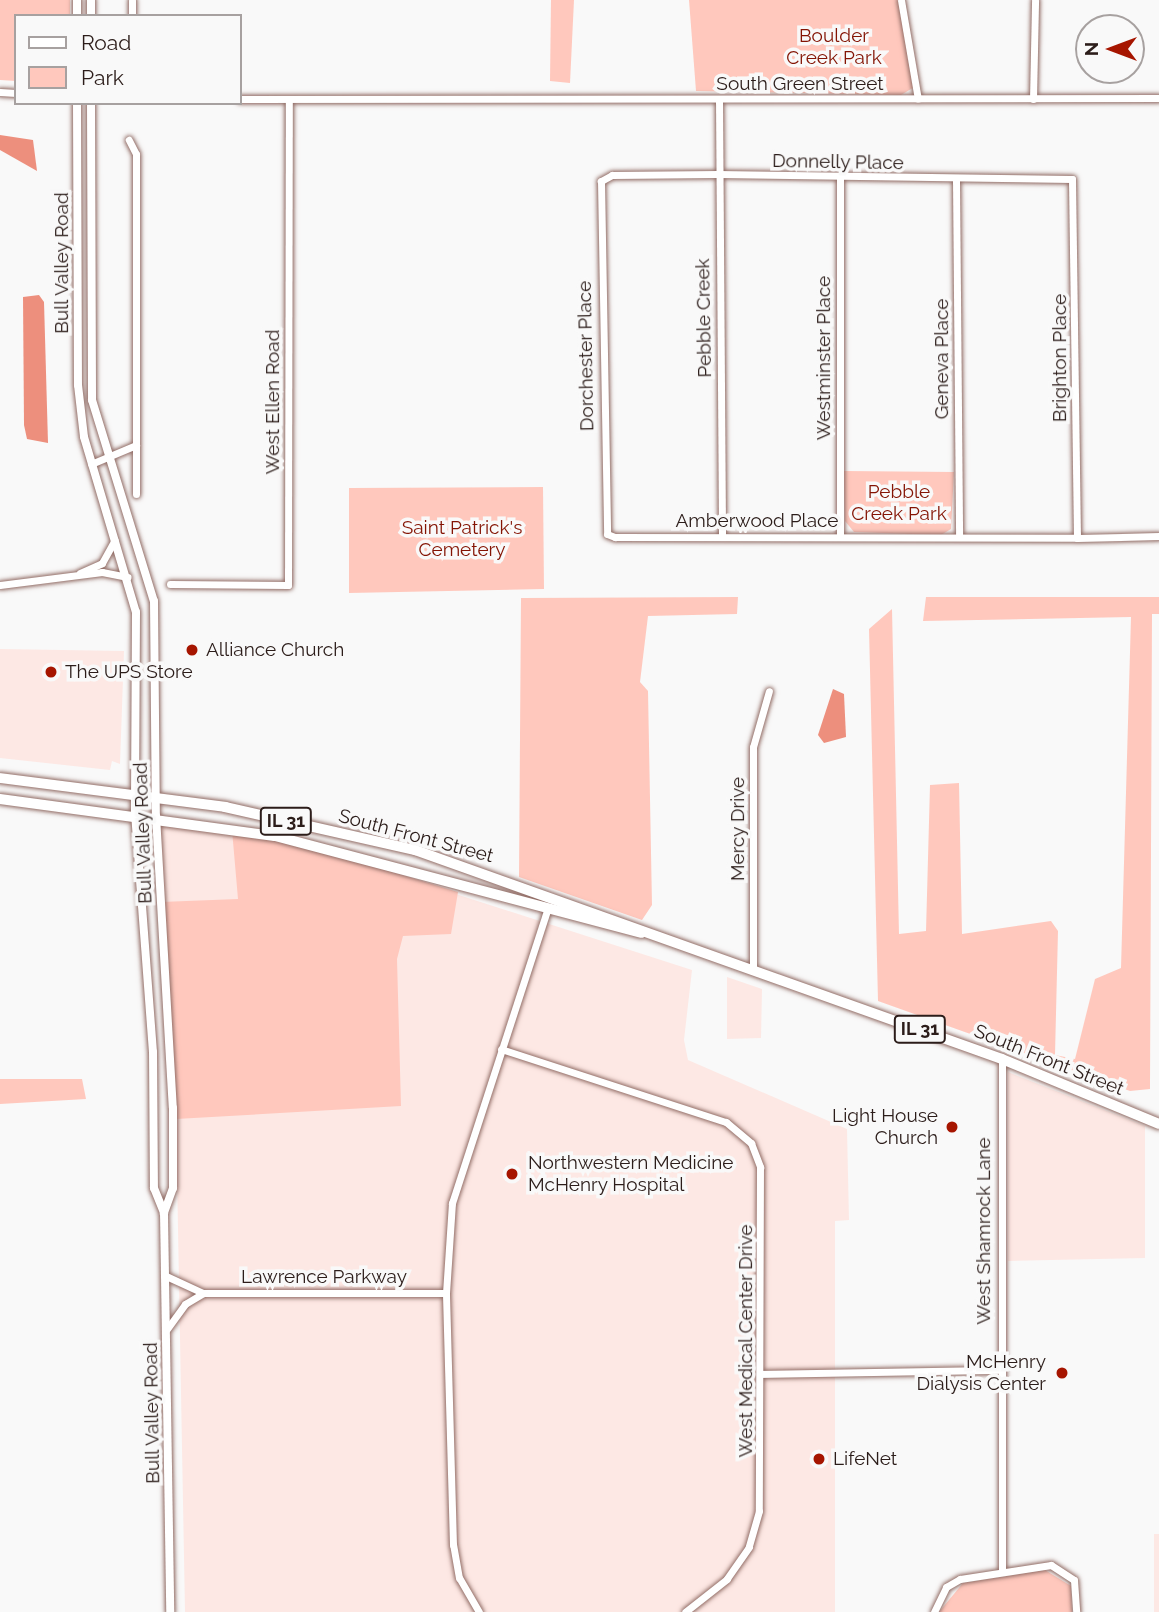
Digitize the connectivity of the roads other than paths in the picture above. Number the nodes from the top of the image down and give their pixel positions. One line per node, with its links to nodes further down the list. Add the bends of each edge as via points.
1 (901, 0): 6 (street)
2 (1035, 0): 7 (street)
3 (1159, 98): 7 (street, South Green Street)
4 (242, 99): 8 (street, South Green Street)
5 (719, 99): 6 (street, South Green Street); 8 (street, South Green Street); 12 (street, Pebble Creek)
6 (918, 99): 7 (street, South Green Street)
7 (1033, 99)
8 (289, 100): 30 (street, West Ellen Road, via 288,585)
9 (77, 105): 19 (street, Bull Valley Road, via 78,385)
10 (91, 105): 18 (street, Bull Valley Road, via 92,400)
11 (129, 141): 17 (street, via 136,154)
12 (718, 174): 13 (street, Donnelly Place); 14 (street, Donnelly Place); 23 (street, Pebble Creek)
13 (604, 177): 21 (street, Dorchester Place)
14 (840, 178): 16 (street, Donnelly Place); 24 (street, Westminster Place)
15 (1072, 179): 16 (street, Donnelly Place); 27 (street, Brighton Place)
16 (956, 180): 25 (street, Geneva Place)
17 (136, 445): 18 (street); 20 (street)
18 (106, 458): 19 (street); 35 (street, Bull Valley Road, via 154,601)
19 (91, 464): 26 (street, Bull Valley Road)
20 (136, 494)
21 (607, 534): 23 (street, Amberwood Place)
22 (1159, 536): 27 (street, Amberwood Place)
23 (722, 537): 24 (street, Amberwood Place)
24 (840, 537): 25 (street, Amberwood Place)
25 (959, 537): 27 (street, Amberwood Place)
26 (115, 538): 28 (street, Bull Valley Road); 29 (street, via 102,562)
27 (1077, 538)
28 (128, 577): 29 (street, via 107,572); 34 (street, Bull Valley Road, via 136,612)
29 (74, 578): 31 (street)
30 (170, 584)
31 (0, 585)
32 (769, 691): 41 (street, Mercy Drive, via 753,747)
33 (0, 778): 34 (main road, South Front Street / IL 31)
34 (135, 794): 35 (main road, South Front Street / IL 31); 37 (street, Bull Valley Road)
35 (155, 796): 38 (street, Bull Valley Road); 40 (main road, South Front Street / IL 31, via 415,850 616,918)
36 (0, 799): 37 (main road, South Front Street / IL 31)
37 (135, 813): 38 (main road, South Front Street / IL 31); 45 (street, Bull Valley Road, via 153,1052 154,1188)
38 (156, 816): 39 (main road, South Front Street / IL 31, via 307,843); 45 (street, Bull Valley Road, via 173,1108 173,1188)
39 (547, 911): 40 (main road, South Front Street / IL 31); 42 (street)
40 (647, 934): 41 (main road, South Front Street / IL 31)
41 (753, 969): 43 (main road, South Front Street / IL 31)
42 (501, 1049): 48 (street, via 452,1203); 51 (street, West Medical Center Drive, via 726,1122 751,1143 760,1167)
43 (1002, 1059): 44 (main road, South Front Street / IL 31); 50 (street, West Shamrock Lane)
44 (1159, 1124)
45 (164, 1213): 46 (street, Bull Valley Road)
46 (166, 1276): 47 (street, Lawrence Parkway); 49 (street, Bull Valley Road)
47 (203, 1293): 48 (street, Lawrence Parkway); 49 (street, via 185,1304)
48 (446, 1293): 54 (street, via 453,1545 459,1578)
49 (167, 1329): 53 (street, Bull Valley Road)
50 (1001, 1370): 51 (street); 52 (street, West Shamrock Lane)
51 (761, 1374): 55 (street, West Medical Center Drive, via 762,1477 749,1547 727,1579)
52 (1002, 1570): 56 (street, via 953,1583); 57 (street, via 1060,1568 1074,1580)
53 (170, 1612)
54 (479, 1612)
55 (685, 1612)
56 (934, 1612)
57 (1076, 1612)

